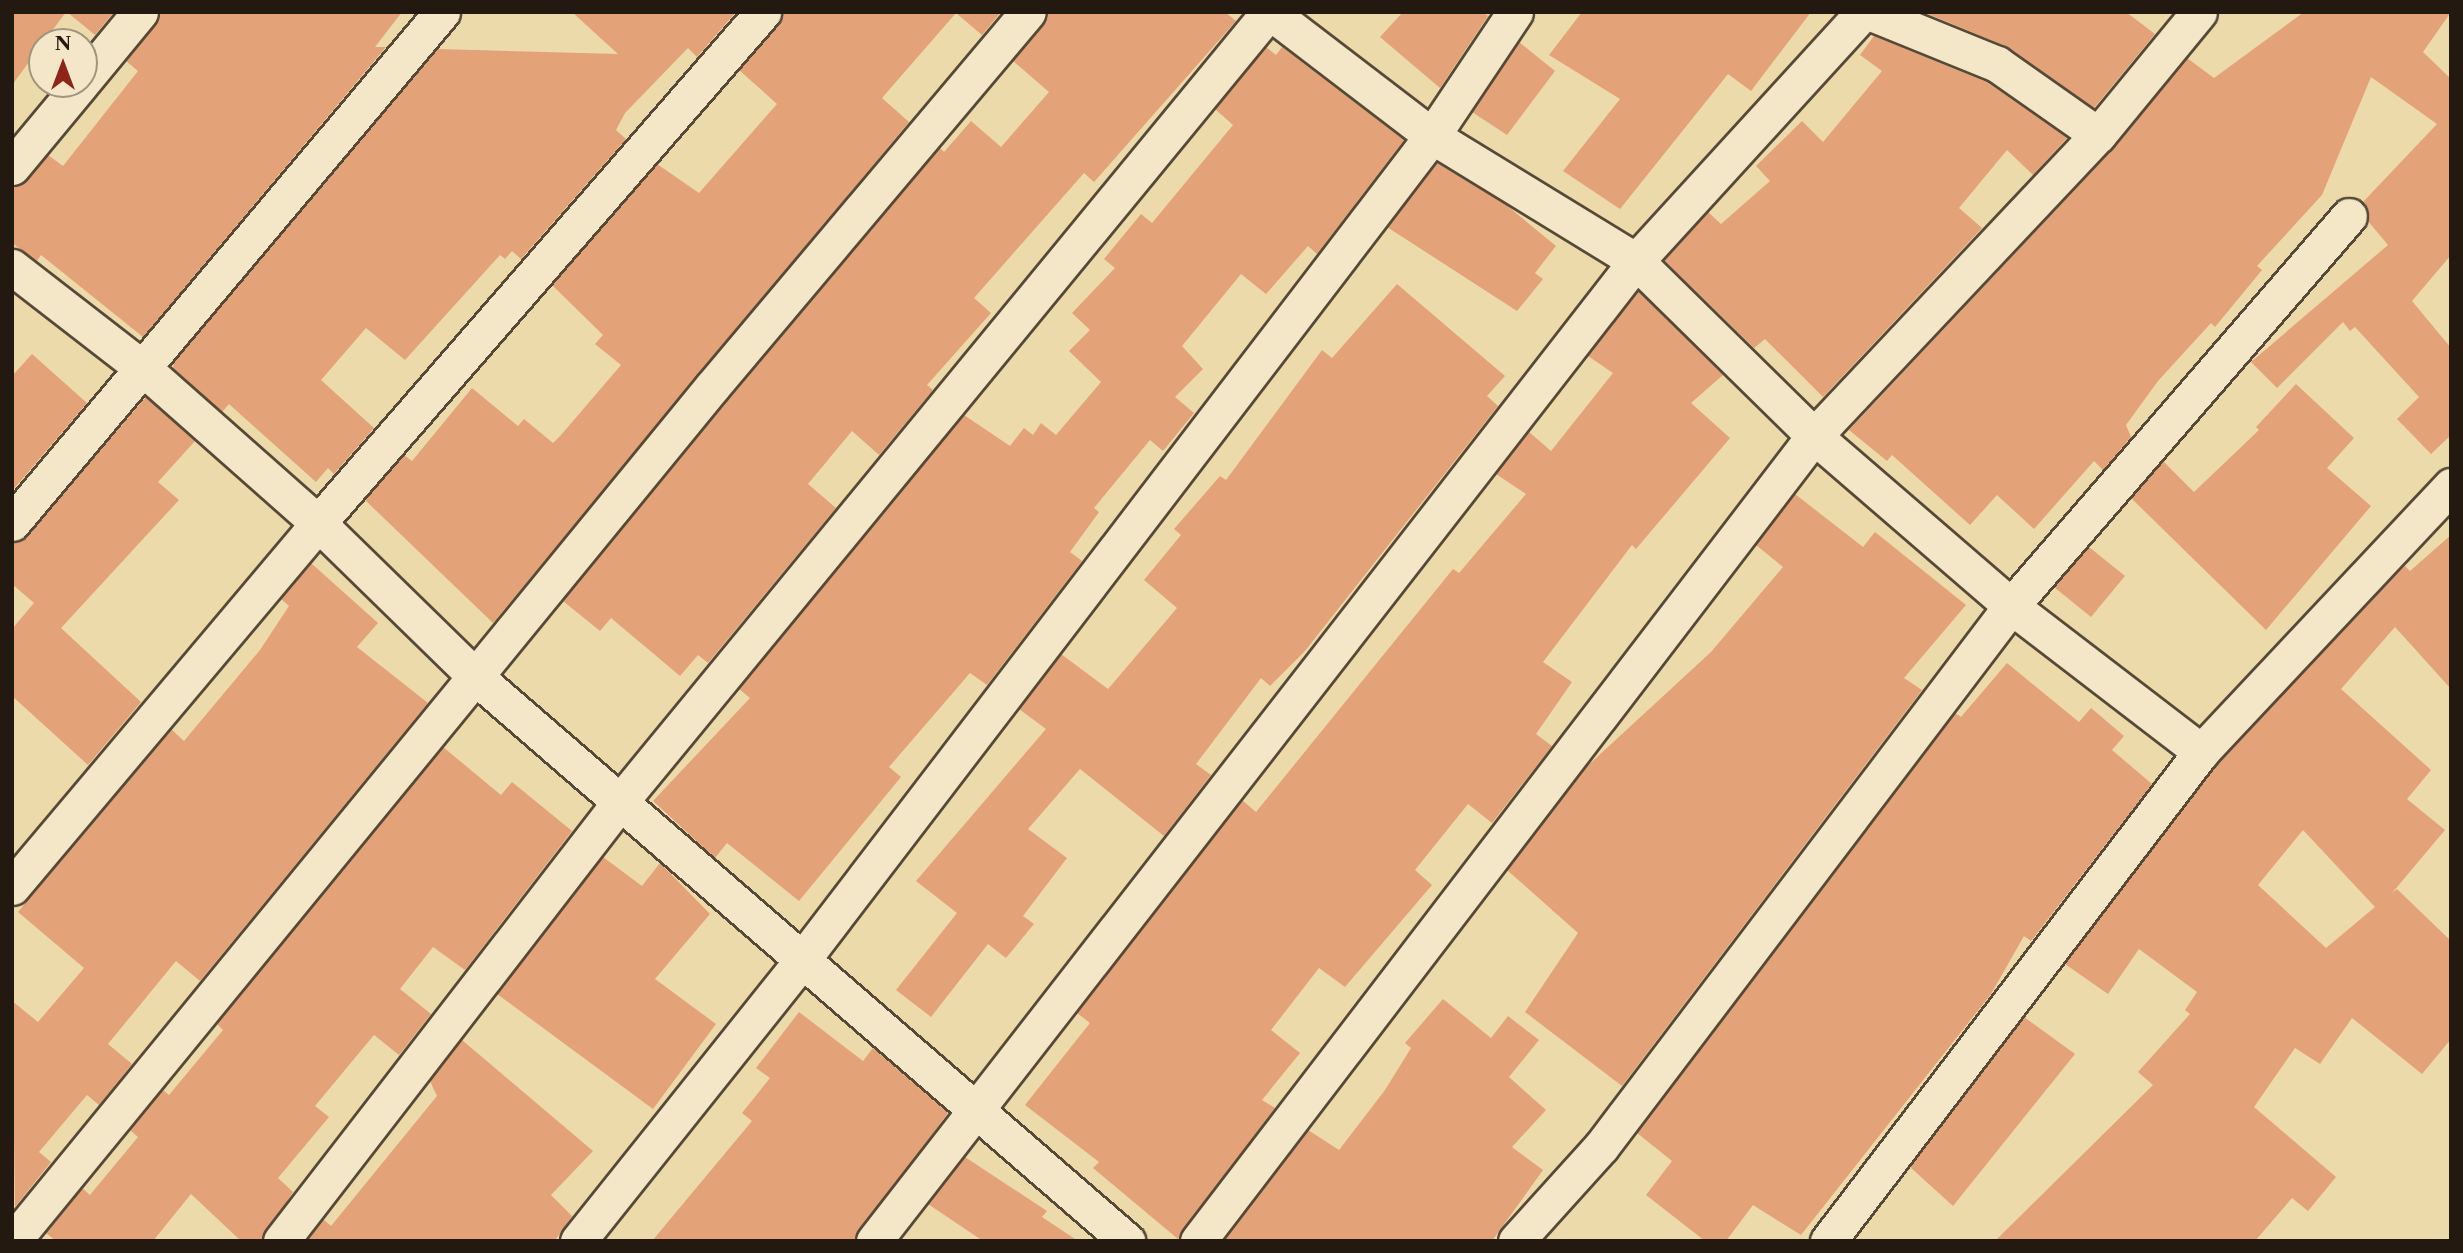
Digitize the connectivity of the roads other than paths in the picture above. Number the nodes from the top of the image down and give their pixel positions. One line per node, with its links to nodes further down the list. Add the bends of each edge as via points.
1 (140, 12): 10 (street)
2 (442, 12): 18 (street)
3 (763, 12): 22 (street)
4 (1028, 12): 24 (street, via 712,387)
5 (1270, 12): 13 (street); 26 (street)
6 (1515, 12): 13 (street)
7 (1863, 12): 16 (street)
8 (1869, 12): 12 (street, via 1997,64)
9 (2199, 12): 12 (street)
10 (98, 63)
11 (69, 98): 14 (street)
12 (2098, 135): 19 (street)
13 (1432, 136): 16 (street); 28 (street)
14 (12, 167)
15 (2349, 216): 23 (street)
16 (1636, 261): 19 (street); 29 (street)
17 (12, 267): 18 (street)
18 (145, 370): 21 (street); 22 (street)
19 (1814, 436): 23 (street); 35 (street)
20 (2451, 486): 25 (street)
21 (12, 523)
22 (318, 523): 24 (street); 27 (street)
23 (2011, 606): 25 (street); 36 (street, via 1601,1147)
24 (478, 679): 26 (street); 30 (street)
25 (2201, 752): 37 (street)
26 (620, 802): 28 (street); 31 (street)
27 (12, 887)
28 (802, 960): 29 (street); 32 (street)
29 (975, 1107): 33 (street); 34 (street)
30 (13, 1241)
31 (281, 1241)
32 (578, 1241)
33 (874, 1241)
34 (1127, 1241)
35 (1198, 1241)
36 (1516, 1241)
37 (1828, 1241)

